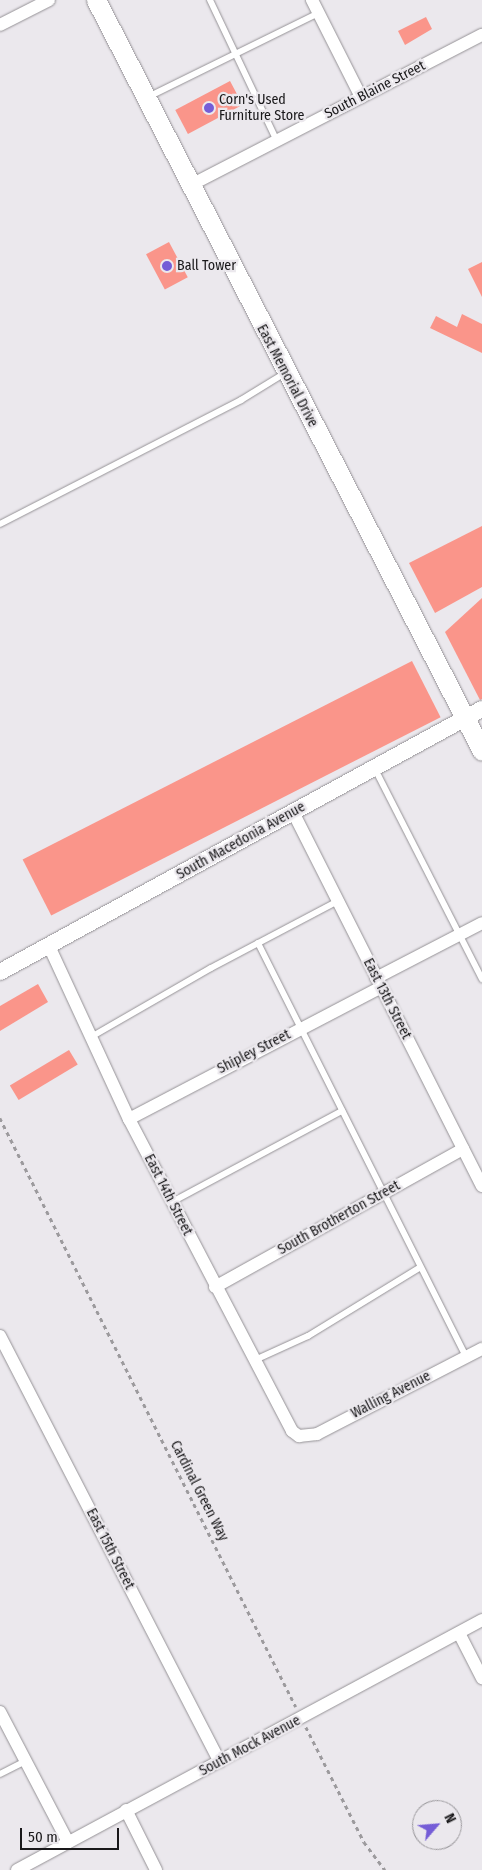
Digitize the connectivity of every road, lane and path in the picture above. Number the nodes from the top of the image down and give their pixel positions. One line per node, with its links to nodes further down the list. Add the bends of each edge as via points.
1 (50, 0): 6 (street)
2 (96, 0): 10 (main road, East Memorial Drive)
3 (210, 0): 8 (lane)
4 (312, 0): 5 (street)
5 (319, 13): 8 (lane); 9 (street)
6 (0, 25)
7 (482, 35): 9 (street, South Blaine Street)
8 (236, 54): 10 (lane); 11 (lane)
9 (361, 97): 11 (street, South Blaine Street)
10 (145, 99): 12 (main road, East Memorial Drive)
11 (277, 141): 12 (street, South Blaine Street)
12 (189, 186): 13 (main road, East Memorial Drive)
13 (286, 373): 14 (lane, via 241,400); 16 (main road, East Memorial Drive)
14 (0, 524)
15 (482, 709): 16 (street, South Macedonia Avenue)
16 (465, 718): 17 (main road, East Memorial Drive); 18 (street, South Macedonia Avenue)
17 (482, 751)
18 (374, 768): 19 (street, South Macedonia Avenue); 22 (lane)
19 (293, 812): 20 (street, East 13th Street); 24 (street, South Macedonia Avenue)
20 (338, 901): 23 (lane); 27 (street, East 13th Street)
21 (482, 923): 22 (street, Shipley Street)
22 (461, 934): 26 (lane); 27 (street, Shipley Street)
23 (258, 943): 28 (lane); 29 (lane)
24 (49, 946): 25 (street, South Macedonia Avenue); 29 (street, East 14th Street)
25 (0, 972)
26 (482, 979)
27 (378, 982): 28 (street, Shipley Street); 33 (street, East 13th Street)
28 (302, 1027): 30 (lane); 32 (street, Shipley Street)
29 (91, 1037): 32 (street, East 14th Street)
30 (342, 1111): 35 (lane); 36 (lane)
31 (0, 1118): 48 (path, Cardinal Green Way)
32 (129, 1119): 36 (street, East 14th Street)
33 (464, 1149): 34 (street, East 13th Street); 35 (street, South Brotherton Street)
34 (482, 1186)
35 (386, 1192): 37 (lane); 38 (street, South Brotherton Street)
36 (172, 1202): 38 (street, East 14th Street)
37 (418, 1268): 41 (lane); 42 (lane, via 308,1336)
38 (215, 1287): 42 (street, East 14th Street)
39 (0, 1336): 50 (street, East 15th Street)
40 (482, 1348): 41 (street, Walling Avenue)
41 (466, 1357): 43 (street, Walling Avenue, via 317,1434)
42 (254, 1361): 43 (street, East 14th Street, via 287,1425)
43 (299, 1436)
44 (482, 1620): 45 (street, South Mock Avenue)
45 (459, 1633): 46 (street); 48 (street, South Mock Avenue)
46 (482, 1678)
47 (0, 1712): 49 (street)
48 (302, 1718): 50 (street, South Mock Avenue); 56 (path, Cardinal Green Way, via 364,1842)
49 (26, 1761): 51 (lane); 53 (street)
50 (220, 1762): 52 (street, South Mock Avenue)
51 (0, 1774)
52 (126, 1810): 53 (street, South Mock Avenue); 55 (street)
53 (68, 1842): 54 (street, South Mock Avenue)
54 (17, 1870)
55 (156, 1870)
56 (385, 1870)

